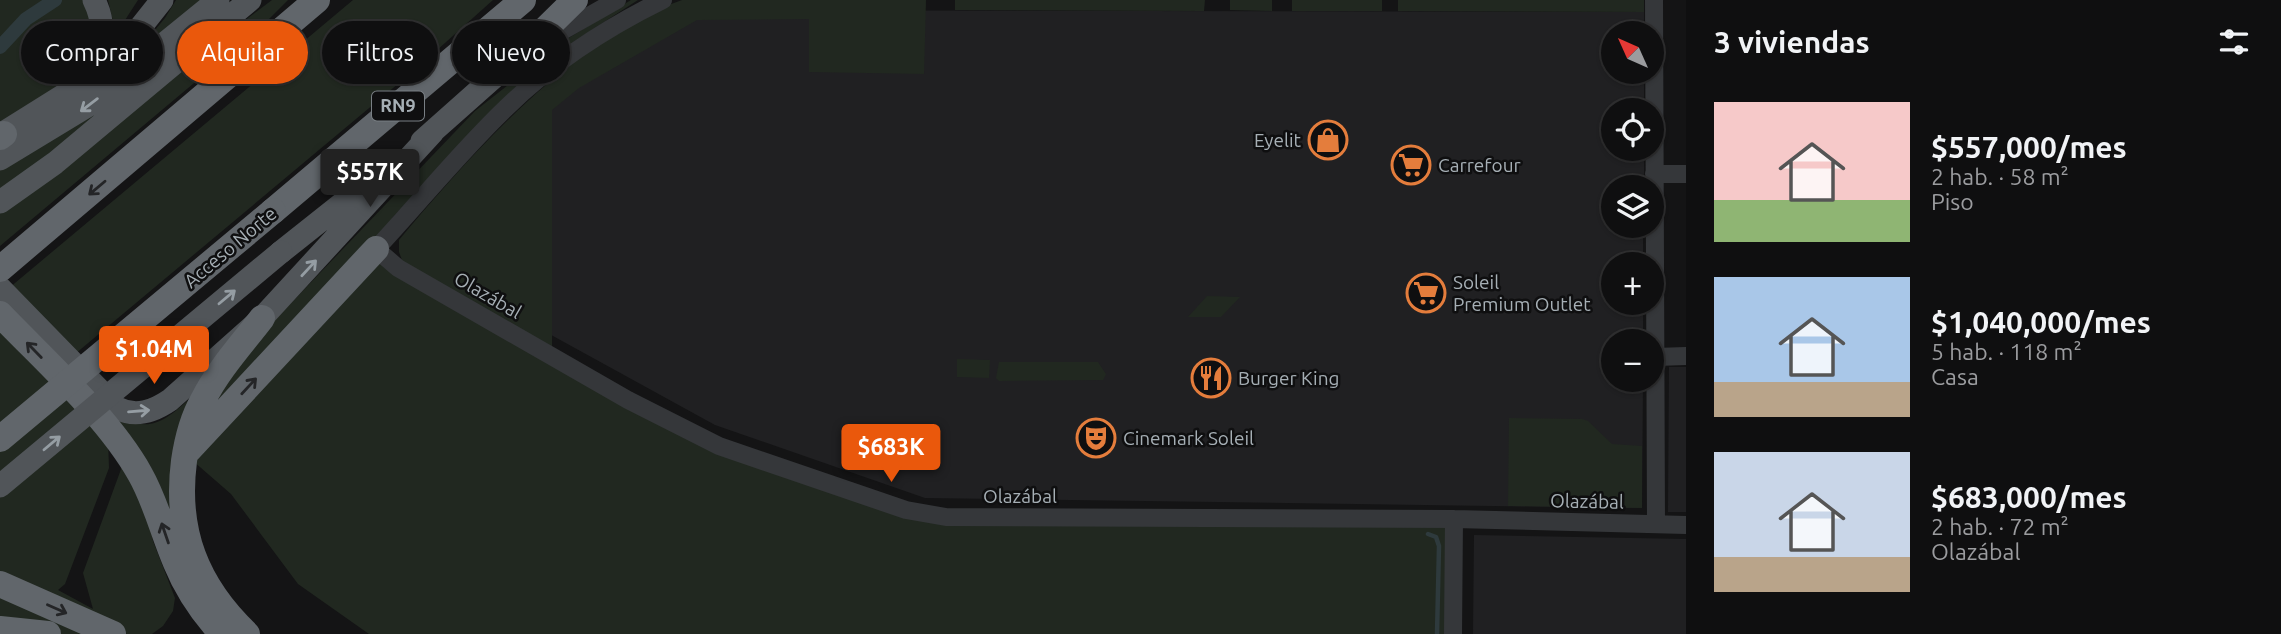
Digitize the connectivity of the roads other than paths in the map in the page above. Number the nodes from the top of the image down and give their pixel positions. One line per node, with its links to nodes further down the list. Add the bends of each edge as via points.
1 (94, 0): 18 (main road, via 103,31 100,46 93,64)
2 (144, 0): 12 (main road)
3 (162, 0): 13 (main road)
4 (218, 0): 20 (main road, one-way to 20, via 89,105)
5 (250, 0): 23 (main road, via 55,163)
6 (317, 0): 25 (highway, one-way to 25)
7 (523, 0): 33 (highway, Acceso Norte / RN9, bridge)
8 (575, 0): 14 (highway)
9 (617, 0): 15 (street)
10 (663, 0): 24 (street, via 570,54 506,108)
11 (1654, 0): 21 (street)
12 (134, 21)
13 (147, 21)
14 (552, 21)
15 (570, 26)
16 (81, 84): 18 (main road)
17 (487, 84): 19 (main road)
18 (64, 97): 20 (main road)
19 (433, 132): 28 (main road, one-way to 19); 35 (main road, one-way to 19, bridge)
20 (1, 141)
21 (1654, 174): 22 (street); 29 (street)
22 (1686, 174)
23 (0, 202)
24 (376, 249): 34 (highway, one-way to 24); 36 (street, Olazábal, via 398,268 616,393 719,446 906,510 946,517)
25 (0, 269)
26 (0, 288): 28 (main road, one-way to 28, via 113,404 134,413 170,400)
27 (0, 314): 43 (highway, one-way to 27, via 189,592 153,499 121,444)
28 (262, 318): 34 (highway, via 202,400)
29 (1656, 329)
30 (1686, 356): 31 (street)
31 (1664, 357)
32 (1656, 392): 37 (street)
33 (0, 439)
34 (186, 454): 44 (highway, via 182,511 192,556 219,603)
35 (0, 486)
36 (1454, 519): 37 (street, Olazábal); 45 (street)
37 (1656, 524): 38 (street, Olazábal)
38 (1686, 524)
39 (0, 584): 42 (highway, one-way to 42)
40 (0, 629): 41 (highway)
41 (48, 634)
42 (113, 634)
43 (222, 634)
44 (247, 634)
45 (1453, 634)

